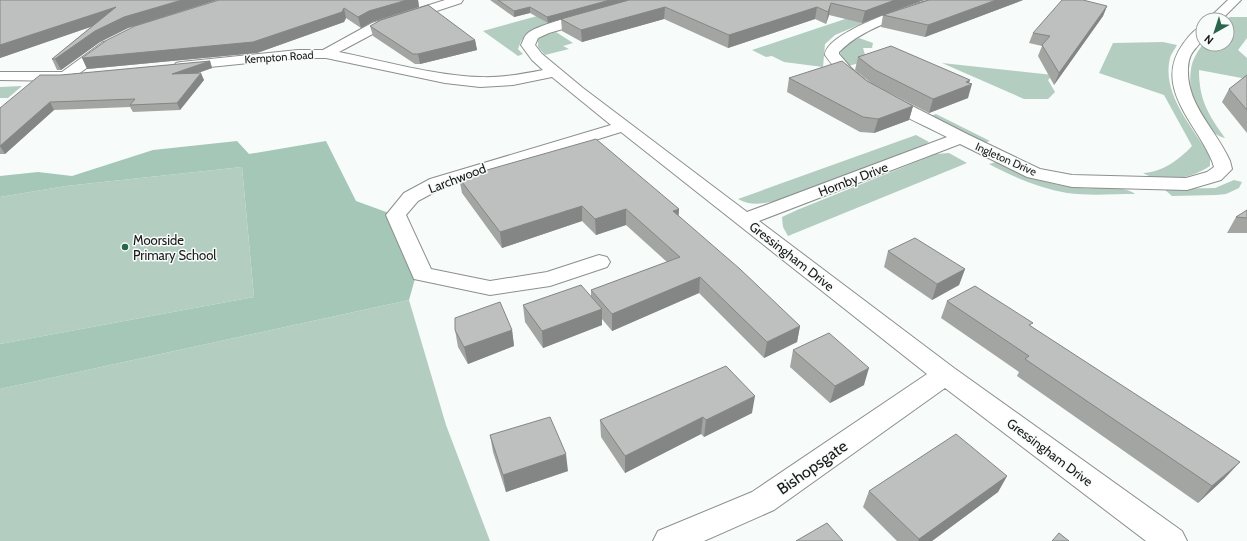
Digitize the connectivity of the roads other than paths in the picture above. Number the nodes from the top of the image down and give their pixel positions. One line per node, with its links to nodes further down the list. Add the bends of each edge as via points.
1 (457, 0): 10 (street, via 377,26)
2 (907, 0): 5 (street)
3 (944, 0): 5 (street, Ingleton Drive)
4 (1235, 0): 6 (street)
5 (926, 6): 17 (street, Ingleton Drive, via 860,30 839,42 832,55 866,88)
6 (1222, 12)
7 (602, 14): 12 (street, Gressingham Drive, via 544,30 532,36 528,45 537,57)
8 (121, 38): 15 (street)
9 (1195, 40): 17 (street, Ingleton Drive, via 1184,54 1180,68 1183,95 1222,160 1223,169 1214,176 1187,184 1055,178 1034,173)
10 (326, 54): 11 (street, Kempton Road, via 298,54); 12 (street, Kempton Road, via 445,78 480,82 513,80)
11 (166, 67)
12 (556, 72): 16 (street, Gressingham Drive)
13 (95, 74): 15 (street)
14 (0, 76): 15 (street)
15 (64, 76)
16 (624, 126): 18 (street, Gressingham Drive); 19 (street, Larchwood, via 437,183 411,197 396,215 422,274 490,288 550,279)
17 (961, 138): 18 (street, Hornby Drive)
18 (746, 219): 20 (street, Gressingham Drive)
19 (599, 262)
20 (944, 375): 21 (street, Bishopsgate, via 763,501); 22 (street, Gressingham Drive)
21 (669, 541)
22 (1171, 541)

